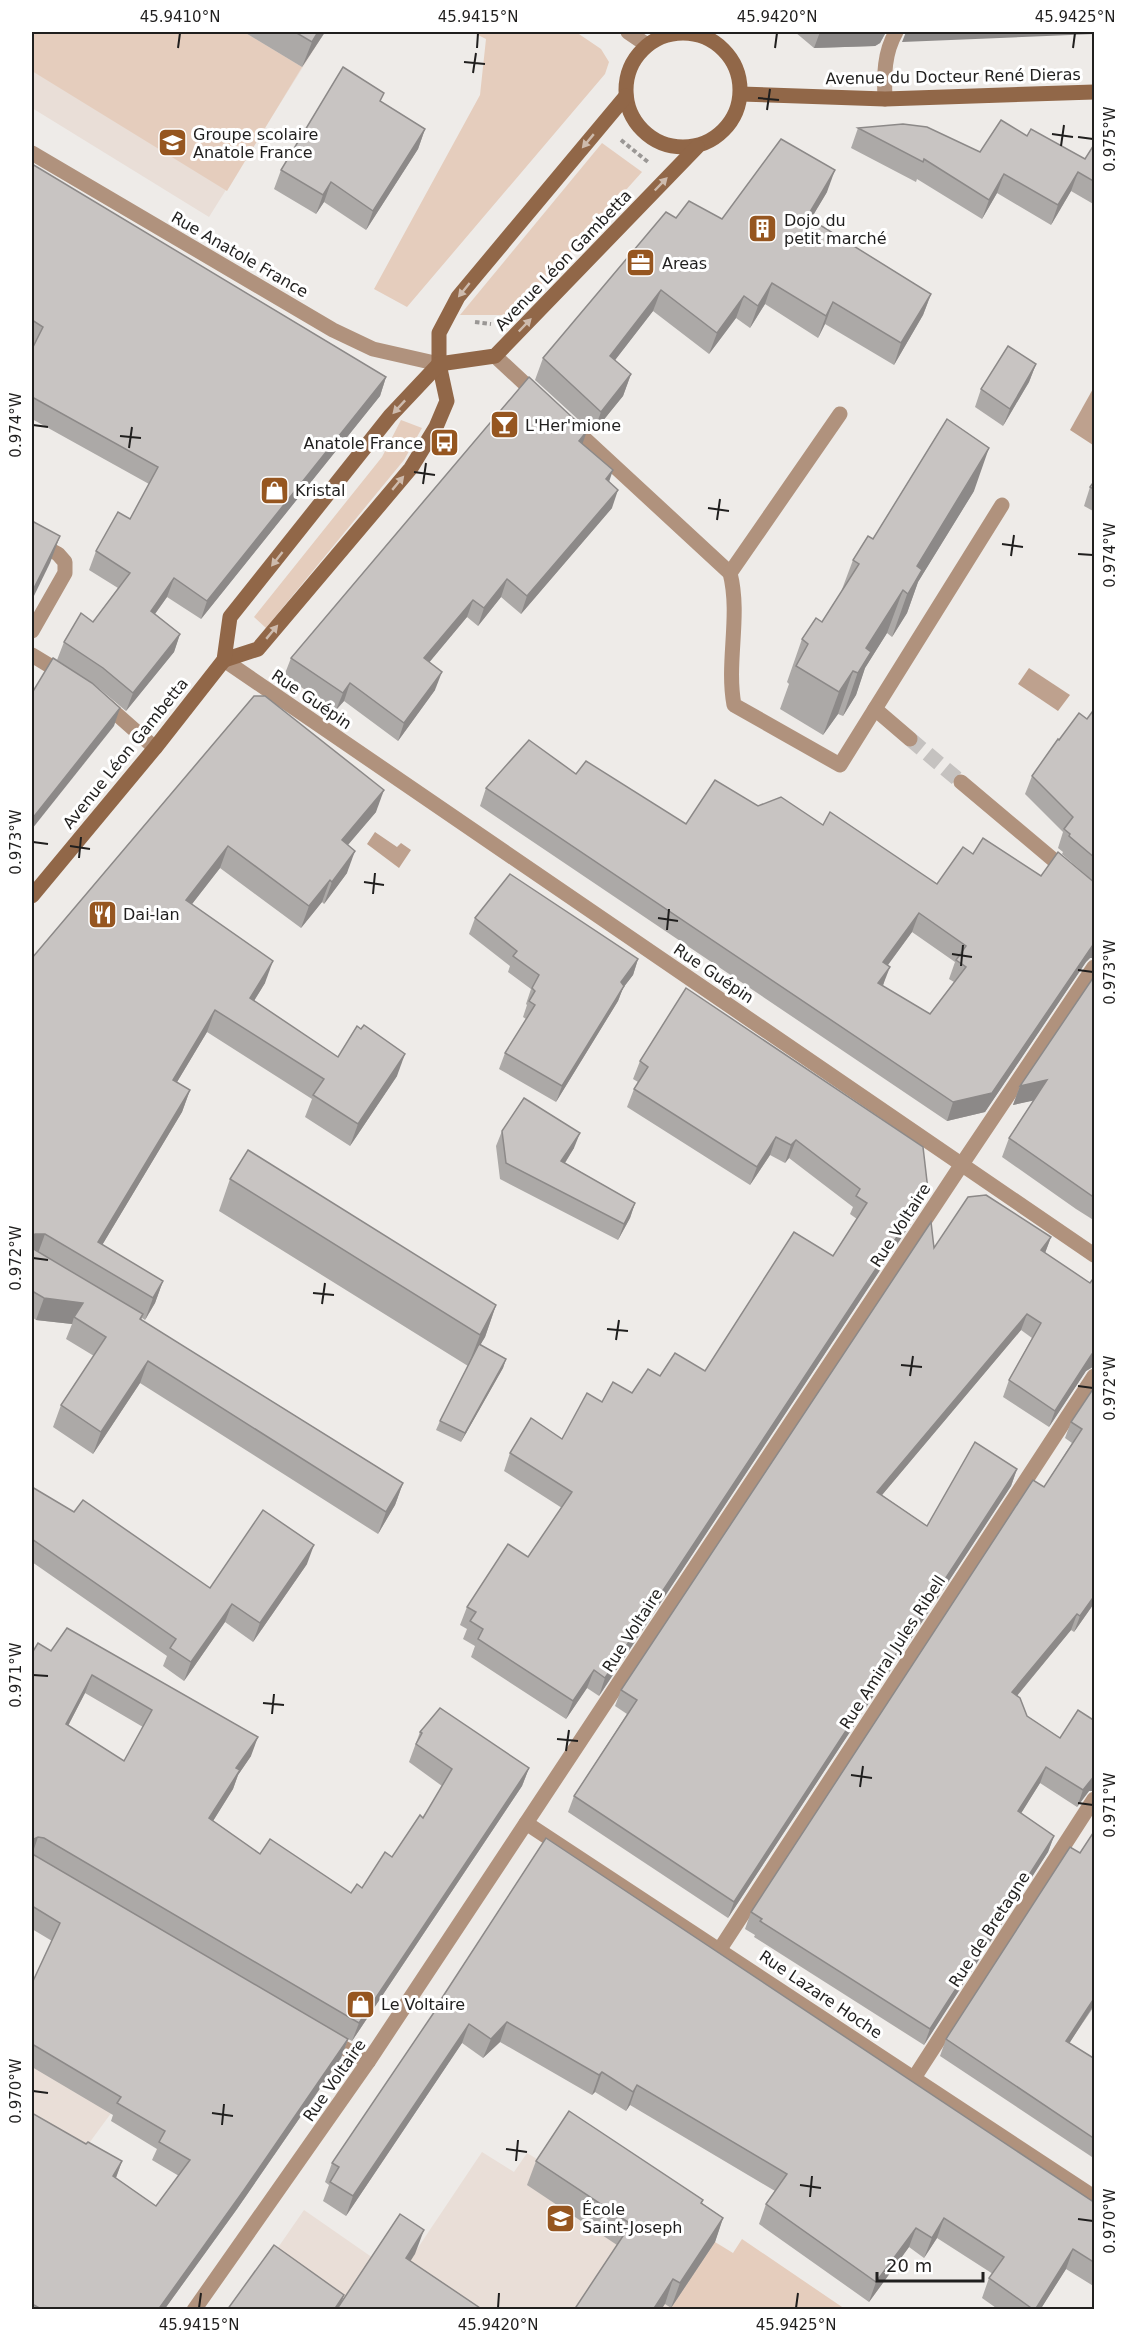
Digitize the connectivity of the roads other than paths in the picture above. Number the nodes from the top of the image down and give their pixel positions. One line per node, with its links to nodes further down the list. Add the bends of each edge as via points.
1 (627, 32): 4 (street)
2 (896, 32): 8 (street, via 887,47)
3 (705, 34): 4 (main road, via 666,35); 6 (main road, via 730,56 739,74)
4 (647, 45): 7 (main road, via 634,60)
5 (1095, 92): 8 (main road, Avenue du Docteur René Dieras)
6 (741, 94): 8 (main road, Avenue du Docteur René Dieras); 9 (main road, via 730,125 715,139)
7 (626, 96): 9 (main road, via 631,115 643,132 670,147); 12 (main road, one-way to 12, via 458,297 439,333)
8 (885, 99)
9 (697, 147): 11 (main road, Avenue Léon Gambetta, one-way to 9)
10 (32, 153): 12 (street, Rue Anatole France, via 333,330 373,349)
11 (495, 356): 12 (main road, Avenue Léon Gambetta); 16 (street)
12 (439, 364): 19 (main road, one-way to 19, via 390,416 230,617); 19 (main road, one-way to 12, via 258,649 411,468 447,401)
13 (840, 414): 16 (street)
14 (1002, 506): 22 (street)
15 (32, 540): 17 (street, via 66,562 65,573)
16 (730, 573): 22 (street, via 734,590 734,705 840,765)
17 (32, 632)
18 (32, 655): 20 (street)
19 (224, 660): 24 (main road, Avenue Léon Gambetta); 29 (street, Rue Guépin)
20 (75, 682)
21 (91, 694): 24 (street)
22 (875, 709): 23 (street)
23 (910, 739)
24 (155, 748): 27 (main road, Avenue Léon Gambetta)
25 (961, 782): 26 (street)
26 (1095, 894)
27 (32, 896)
28 (1095, 967): 29 (street, Rue Voltaire)
29 (962, 1164): 30 (street, Rue Guépin); 33 (street, Rue Voltaire)
30 (1095, 1255)
31 (1095, 1376): 34 (street, Rue Amiral Jules Ribell)
32 (1095, 1799): 37 (street, Rue de Bretagne)
33 (526, 1823): 34 (street, Rue Lazare Hoche); 36 (street, Rue Voltaire)
34 (720, 1949): 37 (street, Rue Lazare Hoche)
35 (317, 2032): 36 (street)
36 (368, 2062): 39 (street, Rue Voltaire)
37 (914, 2078): 38 (street, Rue Lazare Hoche)
38 (1095, 2197)
39 (194, 2310)

